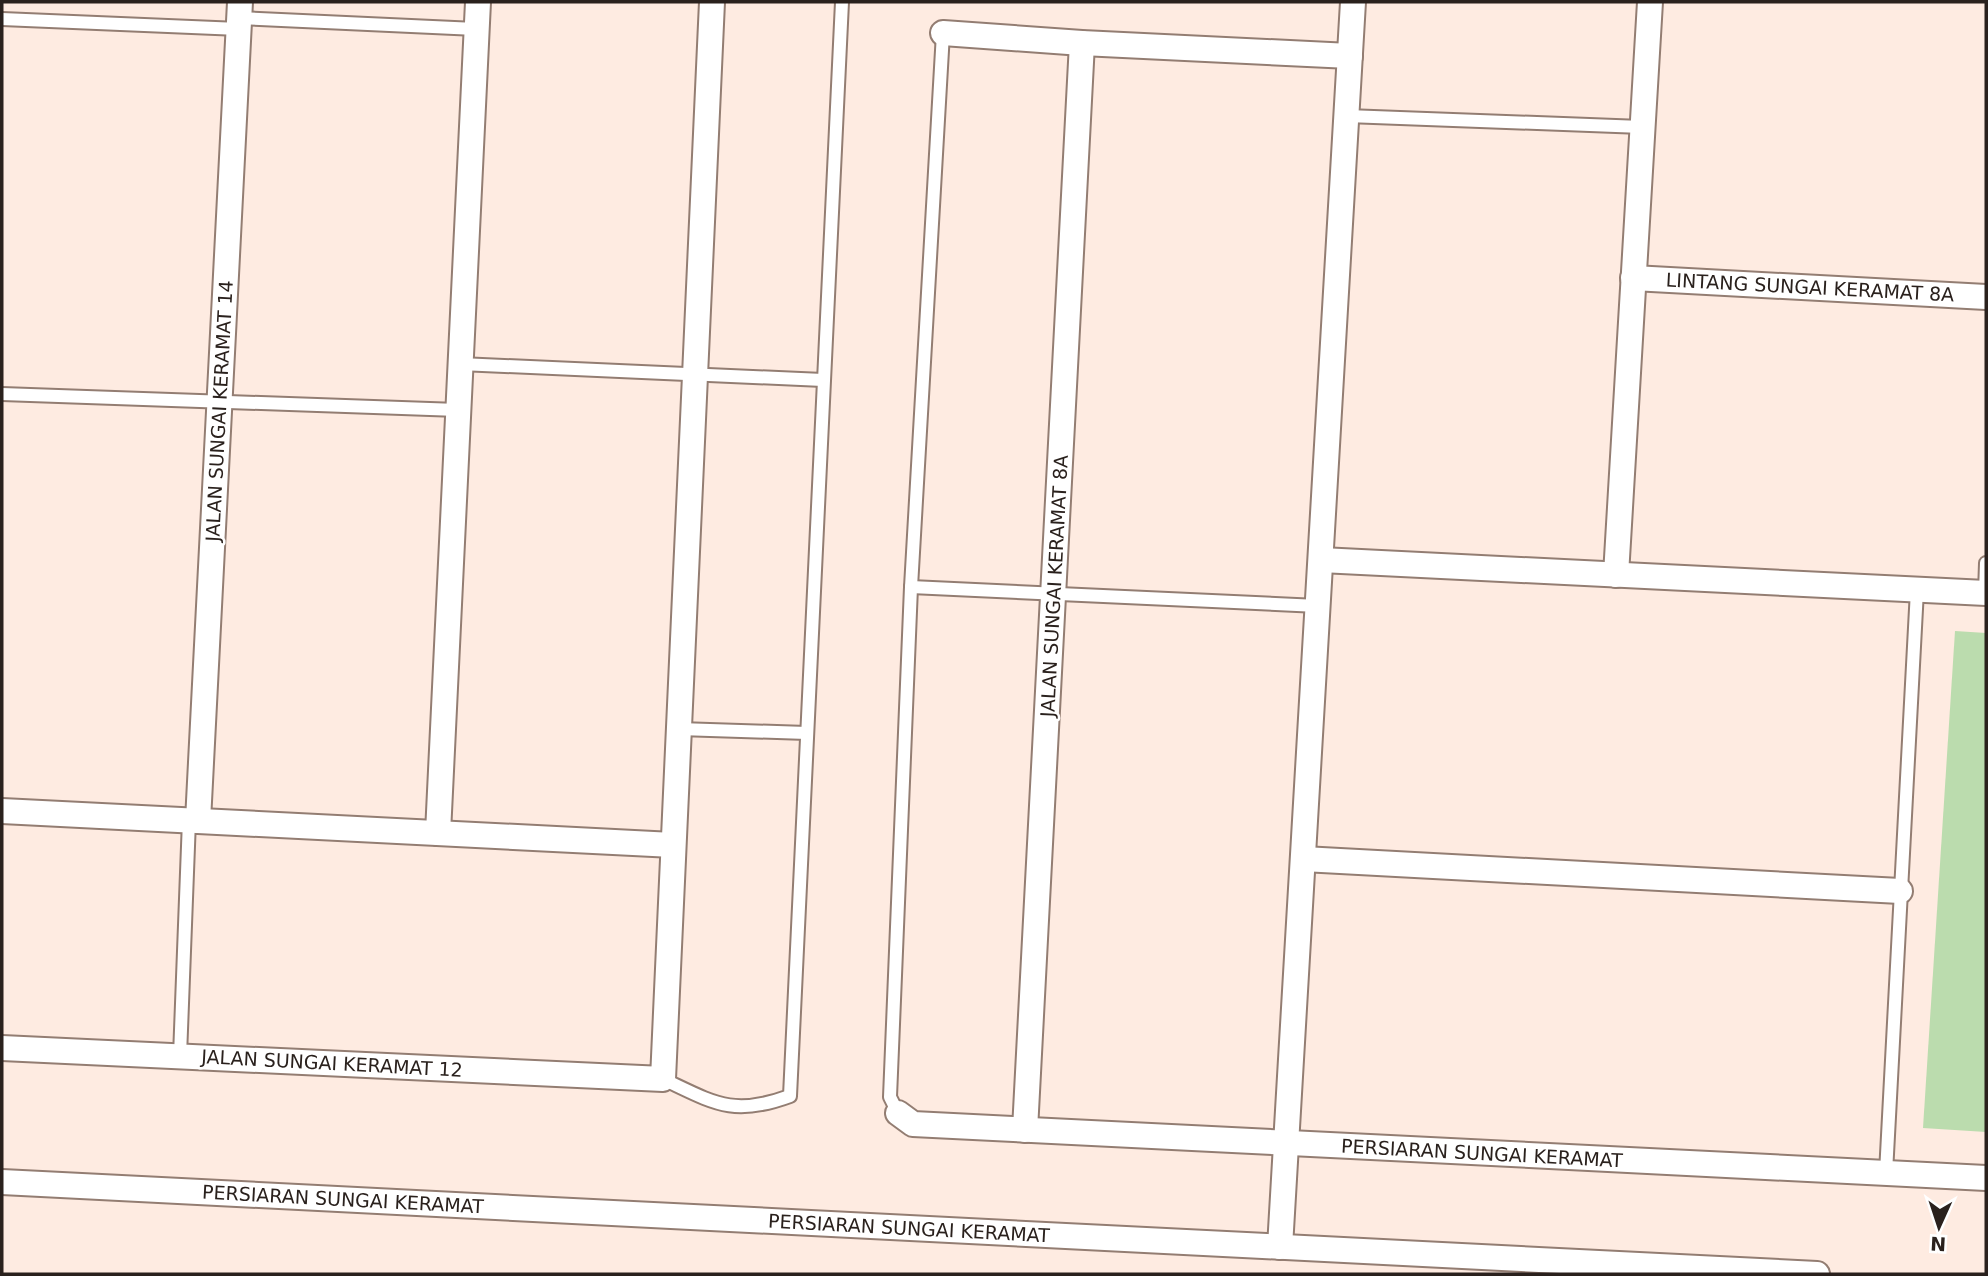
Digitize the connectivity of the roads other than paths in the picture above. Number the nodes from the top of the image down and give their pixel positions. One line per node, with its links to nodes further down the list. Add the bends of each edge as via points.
1 (478, 2): 8 (street)
2 (712, 2): 17 (street)
3 (842, 2): 18 (lane)
4 (1353, 2): 11 (street)
5 (1650, 2): 13 (street)
6 (239, 16): 7 (lane); 8 (lane); 20 (street, JALAN SUNGAI KERAMAT 14)
7 (2, 19)
8 (476, 29): 16 (street)
9 (943, 33): 10 (street); 25 (lane)
10 (1082, 43): 11 (street); 28 (street, JALAN SUNGAI KERAMAT 8A)
11 (1350, 56): 12 (street)
12 (1346, 116): 13 (lane); 22 (street)
13 (1642, 127): 14 (street)
14 (1633, 278): 15 (street, LINTANG SUNGAI KERAMAT 8A); 24 (street)
15 (1986, 296)
16 (460, 364): 17 (lane); 21 (street)
17 (695, 374): 18 (lane); 30 (street)
18 (823, 380): 31 (lane)
19 (2, 394): 20 (lane)
20 (219, 401): 21 (lane); 33 (street, JALAN SUNGAI KERAMAT 14)
21 (458, 410): 34 (street)
22 (1321, 560): 24 (street); 29 (street)
23 (1986, 563): 27 (lane)
24 (1616, 575): 26 (street)
25 (911, 587): 28 (lane); 41 (lane, via 890,1097)
26 (1917, 590): 27 (street); 37 (lane)
27 (1986, 593)
28 (1053, 594): 29 (lane); 42 (street, JALAN SUNGAI KERAMAT 8A)
29 (1318, 606): 36 (street)
30 (679, 729): 31 (lane); 35 (street)
31 (807, 733): 40 (lane, via 790,1096 739,1107 718,1104)
32 (2, 811): 33 (street)
33 (193, 821): 34 (street); 39 (lane)
34 (438, 833): 35 (street)
35 (673, 845): 40 (street)
36 (1303, 859): 37 (street); 43 (street)
37 (1900, 891): 44 (lane)
38 (2, 1048): 39 (street, JALAN SUNGAI KERAMAT 12)
39 (180, 1056): 40 (street, JALAN SUNGAI KERAMAT 12)
40 (663, 1079)
41 (898, 1113): 42 (street, PERSIARAN SUNGAI KERAMAT, via 913,1124)
42 (1025, 1130): 43 (street, PERSIARAN SUNGAI KERAMAT)
43 (1286, 1144): 44 (street, PERSIARAN SUNGAI KERAMAT); 47 (street)
44 (1886, 1173): 45 (street, PERSIARAN SUNGAI KERAMAT)
45 (1986, 1178)
46 (2, 1182): 47 (street, PERSIARAN SUNGAI KERAMAT)
47 (1280, 1247): 48 (street, PERSIARAN SUNGAI KERAMAT)
48 (1545, 1267): 49 (street, PERSIARAN SUNGAI KERAMAT)
49 (1817, 1274)

